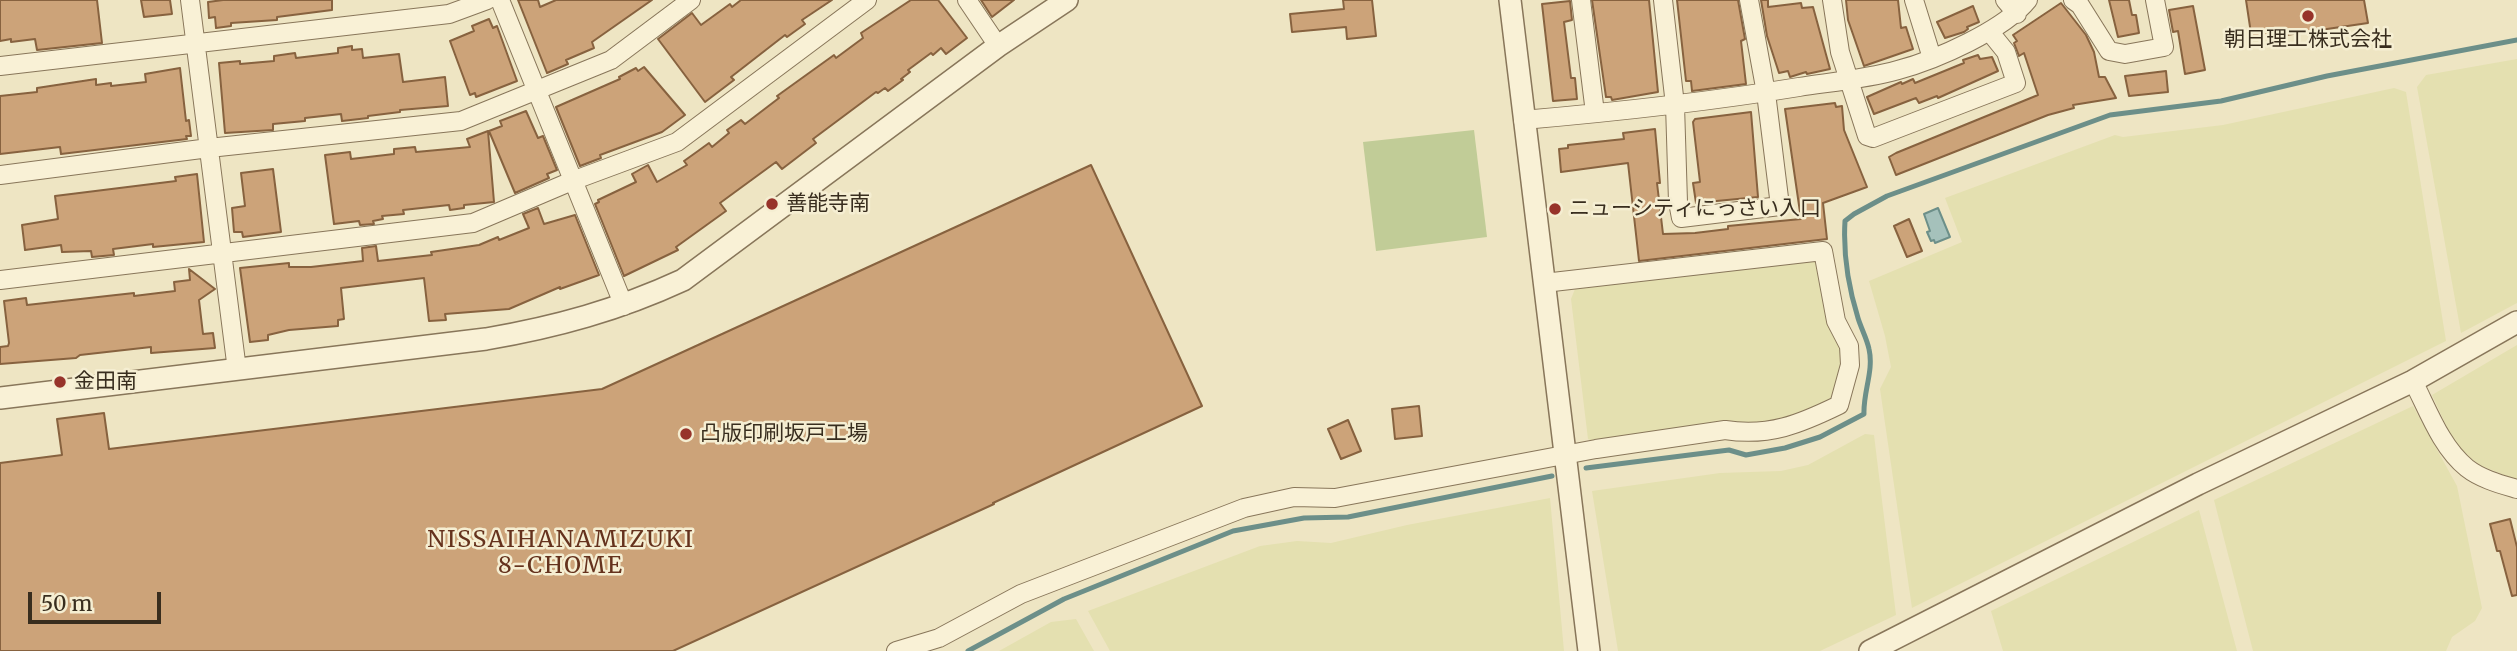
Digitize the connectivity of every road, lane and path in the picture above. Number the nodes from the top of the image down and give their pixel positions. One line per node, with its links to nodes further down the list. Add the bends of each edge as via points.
1 (190, 0): 18 (street)
2 (487, 0): 18 (street, via 449,15)
3 (500, 0): 23 (street)
4 (691, 0): 23 (street, via 611,60)
5 (867, 0): 30 (street, via 677,142)
6 (967, 0): 19 (street)
7 (1067, 0): 19 (street)
8 (1510, 0): 27 (street)
9 (1581, 0): 26 (street)
10 (1663, 0): 25 (street)
11 (1749, 0): 24 (street)
12 (1832, 0): 22 (street, via 1840,52)
13 (1914, 0): 20 (street)
14 (2073, 0): 15 (street, via 2109,51 2125,54 2164,47)
15 (2155, 0)
16 (2017, 5): 17 (street)
17 (1989, 31): 20 (street); 22 (street, via 2006,52 2016,83 1873,138 1867,136)
18 (196, 42): 21 (street); 28 (street)
19 (998, 46): 34 (street, via 682,280)
20 (1932, 58): 22 (street)
21 (0, 66)
22 (1850, 79): 24 (street)
23 (536, 90): 28 (street, via 461,121); 30 (street)
24 (1766, 93): 25 (street); 25 (street, via 1780,206 1681,218)
25 (1675, 105): 26 (street)
26 (1595, 113): 27 (street)
27 (1523, 120): 33 (street)
28 (209, 148): 29 (street); 31 (street)
29 (0, 175)
30 (572, 181): 31 (street, via 473,223); 34 (street)
31 (222, 251): 32 (street); 36 (street)
32 (0, 280)
33 (1544, 283): 39 (street); 39 (street, via 1823,251 1836,321 1849,346 1850,365 1839,405 1813,418 1781,430 1725,430)
34 (624, 306): 36 (street, via 498,337)
35 (2517, 322): 37 (street)
36 (237, 370): 38 (street)
37 (2413, 381): 40 (street, via 2449,449 2468,469); 43 (street)
38 (0, 398)
39 (1566, 455): 41 (street, via 1335,498 1294,497 1244,508 1021,594 940,638); 42 (street)
40 (2517, 489)
41 (896, 651)
42 (1589, 651)
43 (1870, 651)

